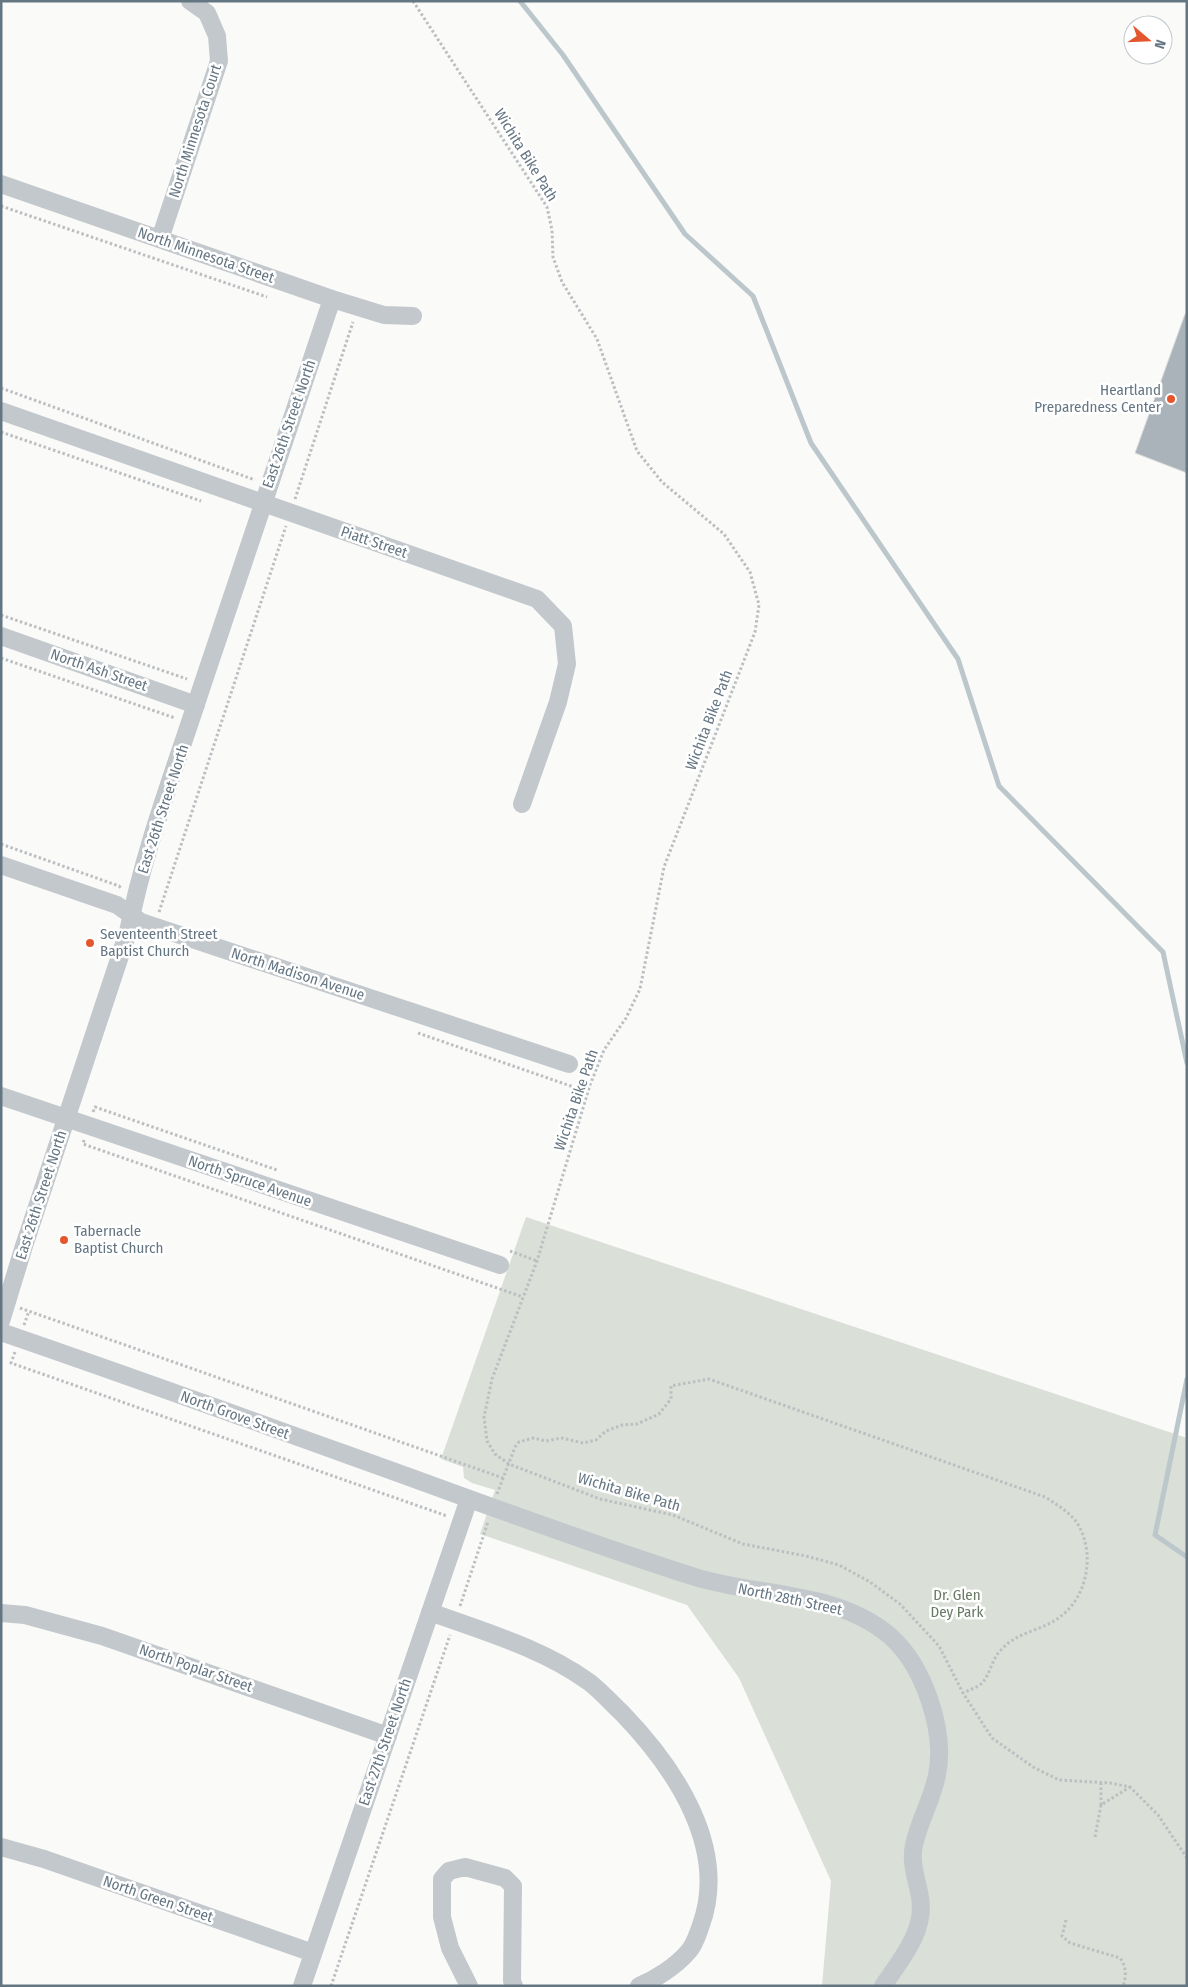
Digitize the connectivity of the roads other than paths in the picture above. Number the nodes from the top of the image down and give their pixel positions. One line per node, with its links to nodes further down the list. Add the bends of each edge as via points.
1 (190, 1): 3 (street, North Minnesota Court, via 207,13 217,36 219,61)
2 (1, 184): 3 (street, North Minnesota Street)
3 (160, 239): 4 (street, North Minnesota Street)
4 (332, 299): 5 (street, North Minnesota Street, via 384,315); 7 (street, East 26th Street North)
5 (413, 316)
6 (1, 411): 7 (street, Piatt Street)
7 (263, 502): 9 (street, East 26th Street North); 10 (street, Piatt Street, via 537,599 563,626 567,664 558,702)
8 (1, 636): 9 (street, North Ash Street)
9 (196, 705): 12 (street, East 26th Street North)
10 (522, 804)
11 (1, 865): 12 (street, North Madison Avenue, via 117,906)
12 (131, 915): 13 (street, North Madison Avenue, via 141,922); 15 (street, East 26th Street North)
13 (569, 1064)
14 (1, 1096): 15 (street, North Spruce Avenue)
15 (66, 1119): 16 (street, North Spruce Avenue); 17 (street, East 26th Street North)
16 (500, 1265)
17 (1, 1322)
18 (1, 1332): 19 (street, North Grove Street)
19 (469, 1499): 20 (street, East 27th Street North); 29 (street, North 28th Street, via 698,1578 822,1602 850,1611 892,1637 918,1673 928,1695 939,1744 938,1773 912,1858 921,1901 920,1920 910,1946)
20 (430, 1612): 22 (street, East 27th Street North); 28 (street, via 527,1647 563,1664 591,1684 636,1729 660,1758 684,1796 697,1823 710,1876 705,1914 689,1951 652,1980)
21 (1, 1613): 22 (street, North Poplar Street, via 25,1614 102,1636)
22 (388, 1736): 24 (street, East 27th Street North)
23 (1, 1847): 24 (street, North Green Street)
24 (313, 1953): 25 (street, East 27th Street North)
25 (302, 1986)
26 (469, 1986): 27 (street, via 450,1948 442,1917 442,1880 449,1871 465,1867 505,1878 513,1886)
27 (514, 1986)
28 (639, 1986)
29 (883, 1986)

